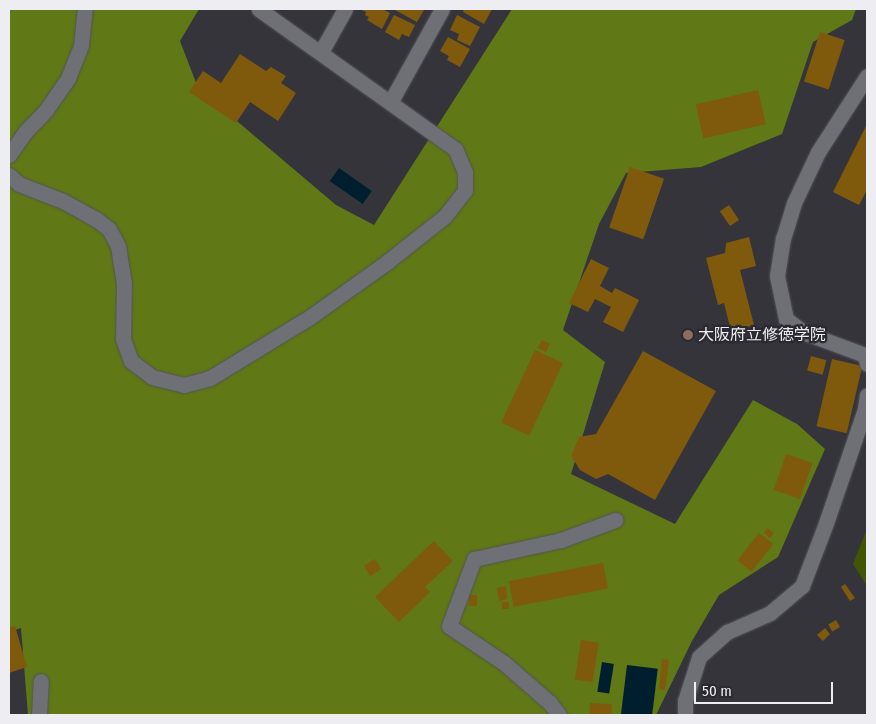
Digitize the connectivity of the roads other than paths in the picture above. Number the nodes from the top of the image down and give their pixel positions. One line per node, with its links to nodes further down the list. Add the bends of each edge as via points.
1 (85, 9): 8 (street, via 81,45 68,78)
2 (259, 9): 5 (street)
3 (345, 9): 5 (street)
4 (442, 9): 7 (street)
5 (321, 52): 7 (street)
6 (867, 76): 10 (street, via 818,152 794,202 783,238 777,276 786,319 803,332 865,355)
7 (391, 102): 9 (street, via 455,149 465,172 465,190 445,216 310,317 210,378 184,386 152,377 131,361 123,339 124,283 118,246 109,230 63,201 19,184)
8 (9, 155)
9 (9, 174)
10 (867, 364)
11 (867, 396): 16 (street, via 802,586 770,614 728,632 699,657)
12 (615, 520): 15 (street, via 561,540 474,559 449,626 504,663 550,703)
13 (40, 681): 14 (street)
14 (39, 715)
15 (559, 715)
16 (685, 715)

